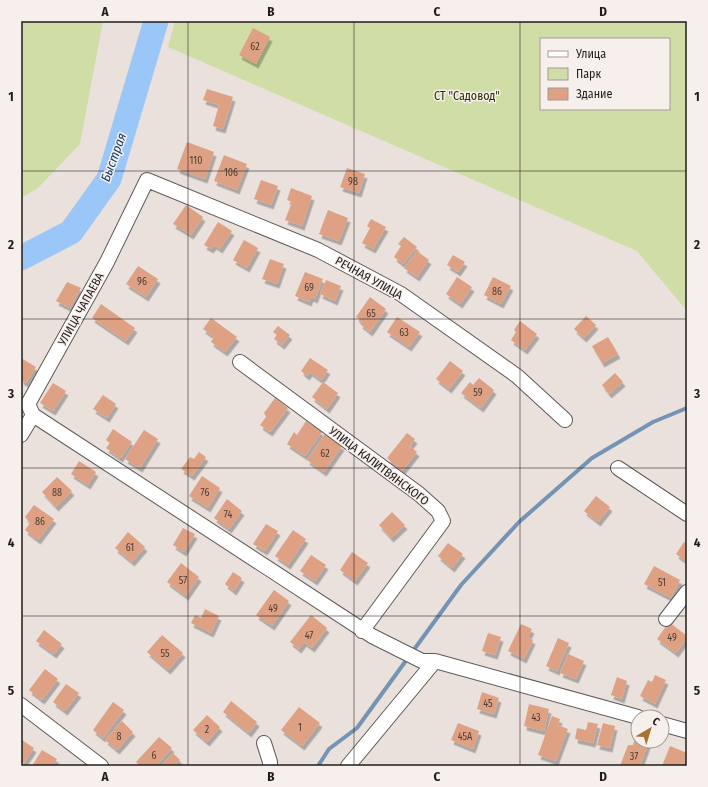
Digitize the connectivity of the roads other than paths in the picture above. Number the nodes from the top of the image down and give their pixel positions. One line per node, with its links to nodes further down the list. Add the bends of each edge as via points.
1 (147, 180): 3 (street, УЛИЦА ЧАПАЕВА, via 107,262); 4 (street, РЕЧНАЯ УЛИЦА, via 318,250 401,294 517,376)
2 (240, 362): 10 (street, УЛИЦА КАЛИТВЯНСКОГО, via 438,510 443,521)
3 (27, 406): 5 (street, УЛИЦА ЧАПАЕВА); 10 (street)
4 (565, 420)
5 (21, 435)
6 (618, 468): 7 (street)
7 (687, 514)
8 (687, 592): 9 (street)
9 (666, 619)
10 (367, 633): 11 (street)
11 (428, 661): 13 (street); 19 (street)
12 (21, 705): 17 (street)
13 (630, 715)
14 (670, 726): 15 (street)
15 (687, 731)
16 (264, 743): 18 (street)
17 (101, 766)
18 (270, 766)
19 (348, 766)

